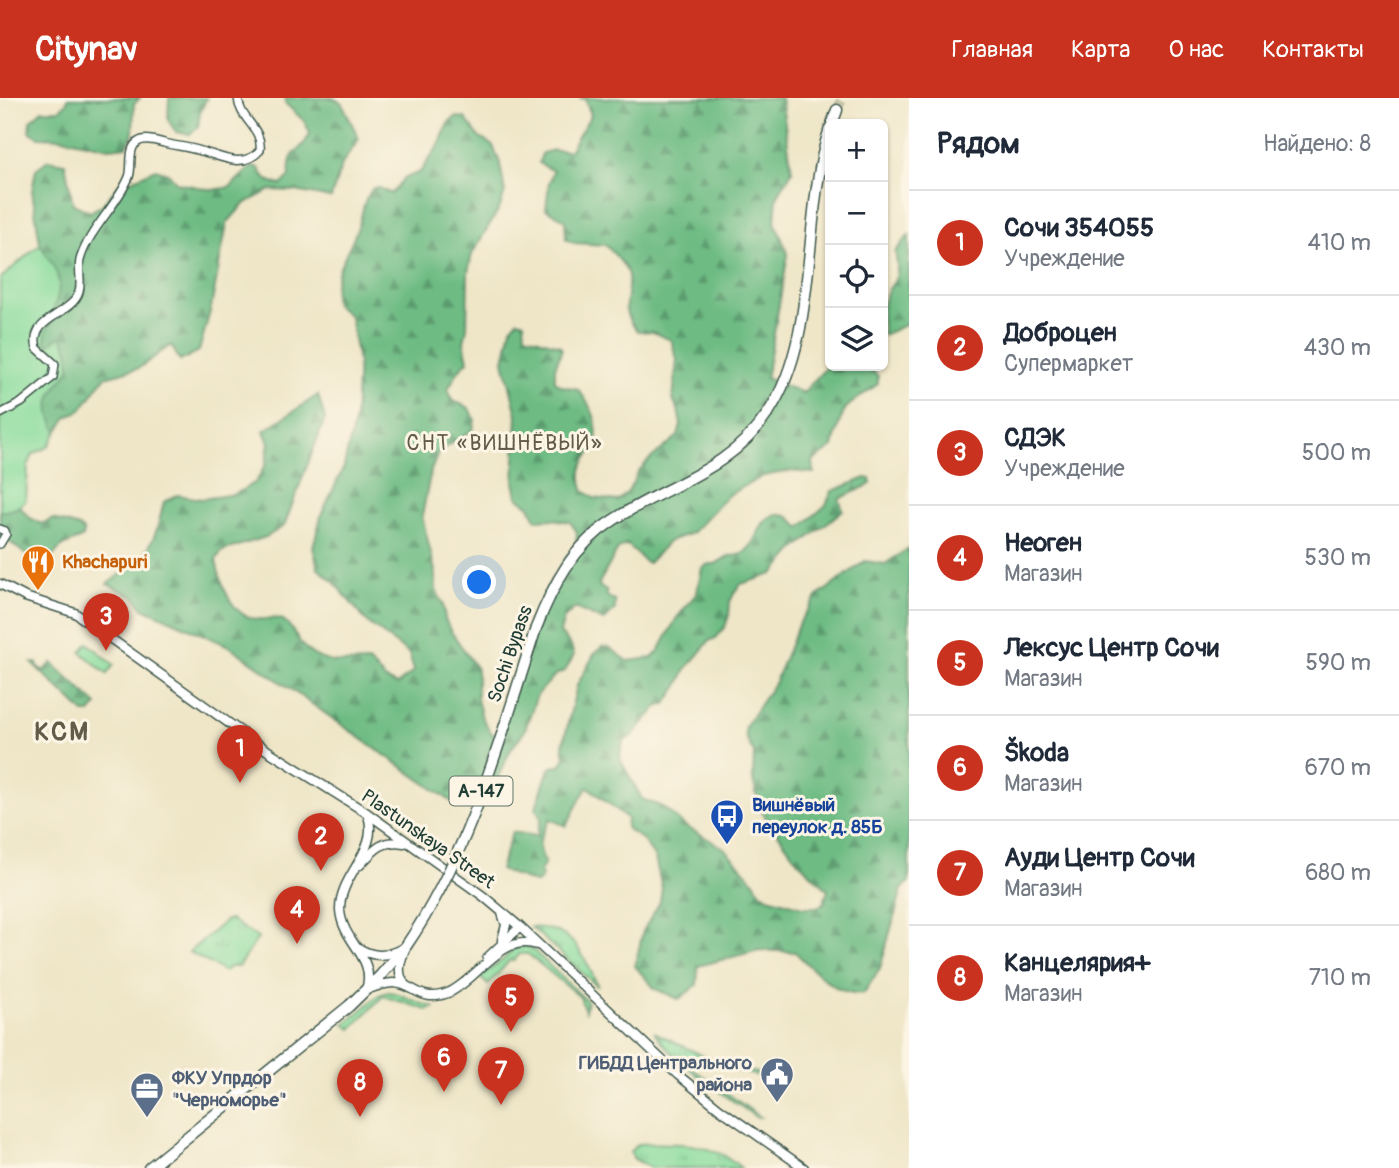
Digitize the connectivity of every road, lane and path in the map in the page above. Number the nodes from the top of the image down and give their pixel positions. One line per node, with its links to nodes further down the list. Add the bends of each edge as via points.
1 (238, 98): 5 (street, via 239,108 260,138 260,150 253,157 232,160 152,140 135,144 125,185 80,260 77,296 36,335 37,348 55,364 56,371 48,383)
2 (837, 110): 3 (highway, Sochi Bypass / А-147)
3 (834, 119)
4 (825, 150): 16 (highway, Sochi Bypass / А-147, bridge, via 803,310 790,368 769,413 734,451 612,521 566,565 536,628 459,850 435,901)
5 (0, 414)
6 (0, 529): 7 (street, via 6,534)
7 (0, 544)
8 (0, 584): 9 (main road, Plastunskaya Street, via 75,613 265,749)
9 (367, 813): 10 (main road, Plastunskaya Street); 12 (main road)
10 (386, 827): 11 (main road, Plastunskaya Street); 12 (main road)
11 (409, 843): 12 (main road); 13 (main road, Plastunskaya Street)
12 (371, 846): 18 (main road, via 344,889 340,911 345,930)
13 (501, 911): 14 (main road, Plastunskaya Street); 15 (main road, via 506,925)
14 (520, 927): 15 (main road); 17 (main road, Plastunskaya Street)
15 (503, 945): 17 (main road, via 525,942); 19 (main road, via 480,969 444,994 422,995)
16 (406, 946): 18 (main road, via 380,956); 19 (main road, А-147, via 399,967); 20 (highway, Sochi Bypass / А-147)
17 (541, 946): 22 (main road, Plastunskaya Street, via 678,1075)
18 (358, 948): 20 (main road, via 368,971)
19 (408, 988): 20 (main road, via 392,983)
20 (366, 990): 21 (highway, Sochi Bypass / А-147)
21 (149, 1168)
22 (804, 1168)

